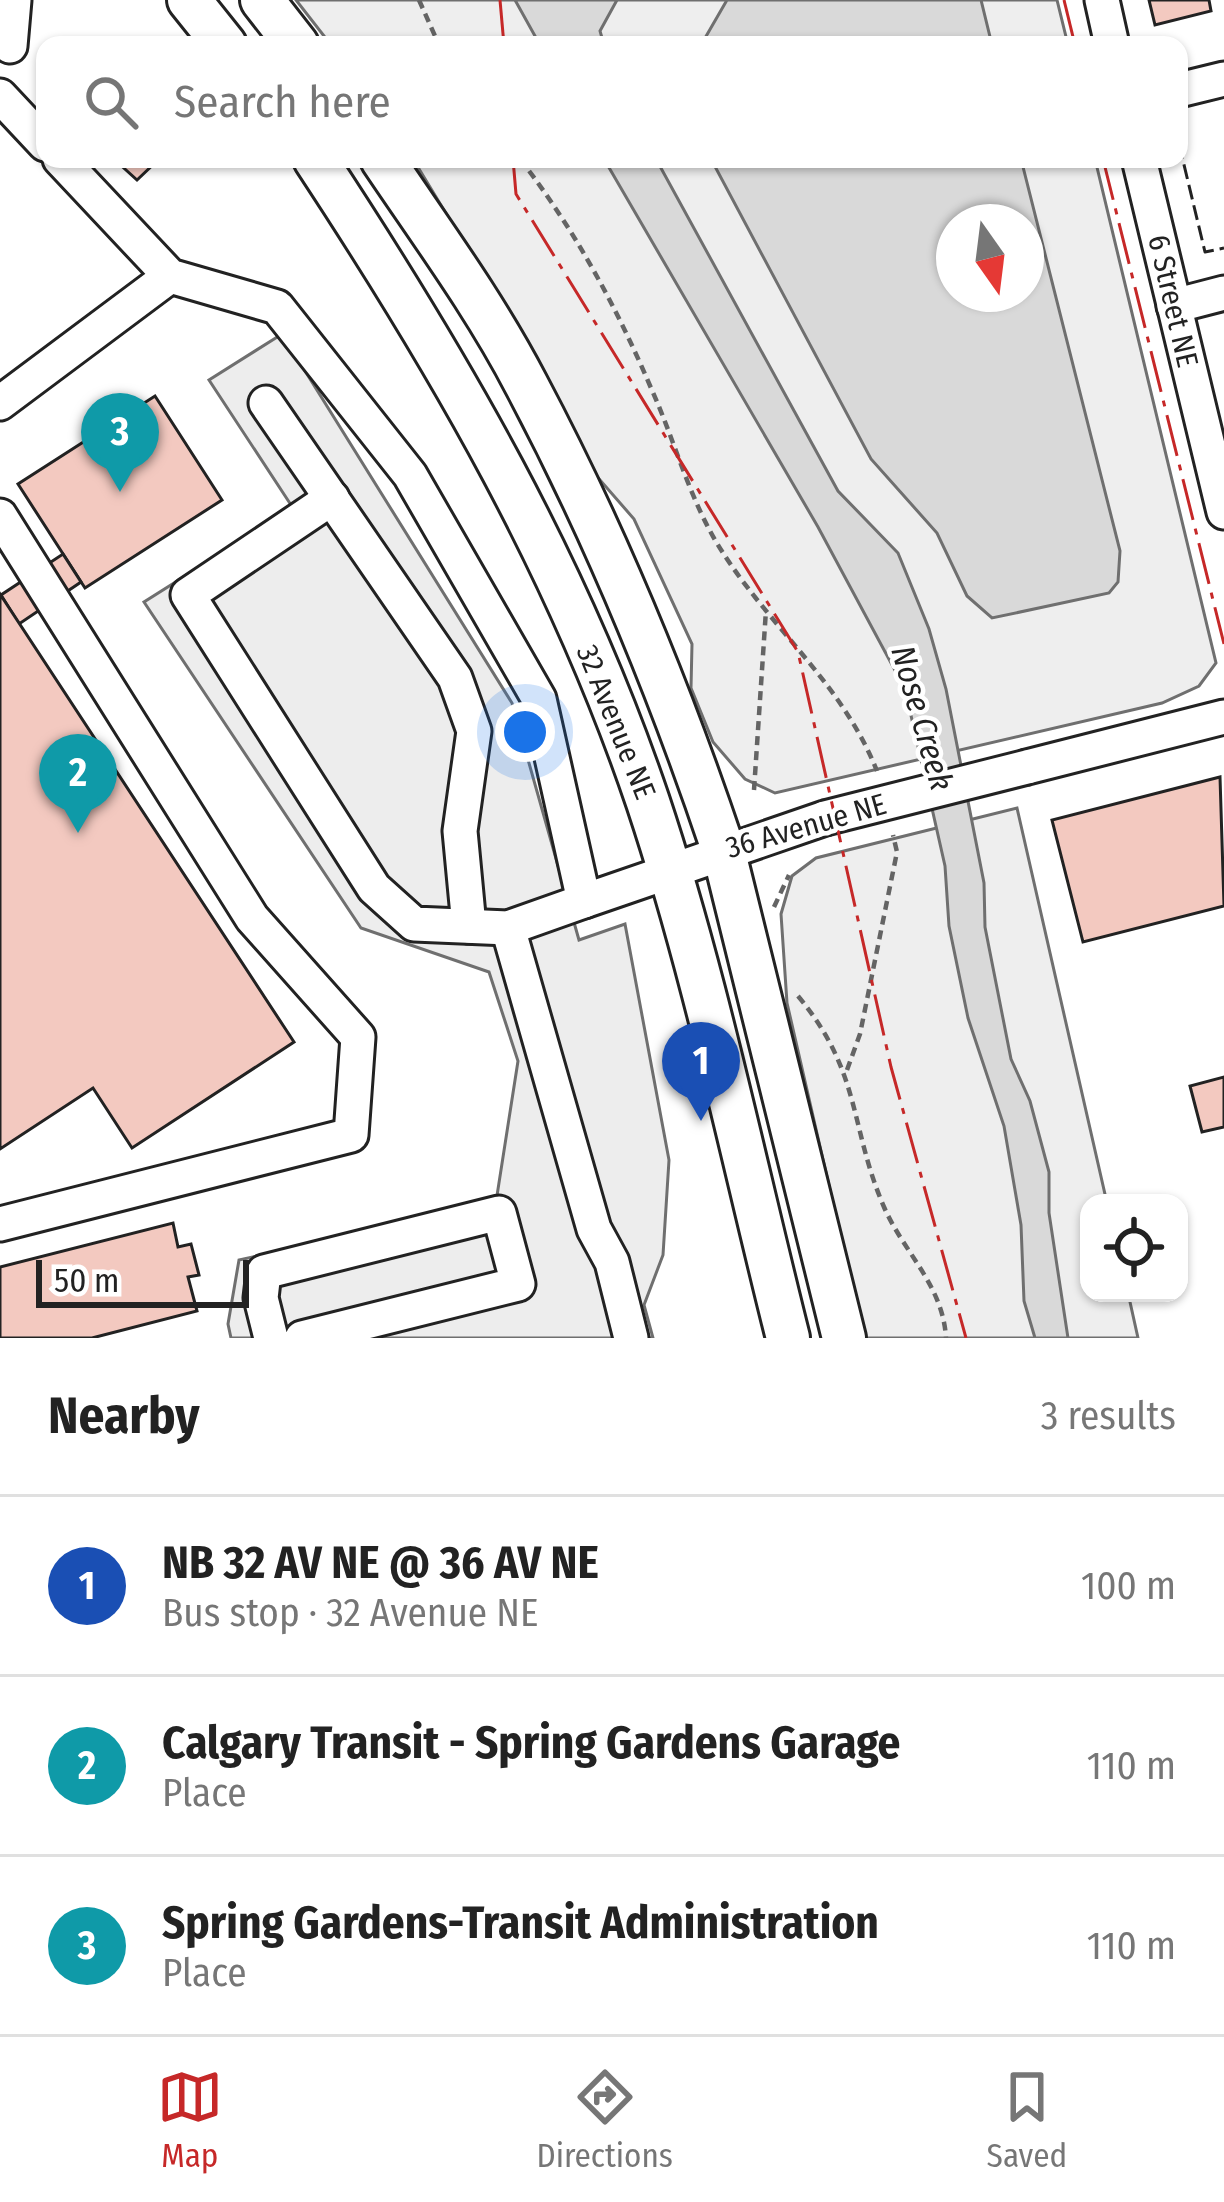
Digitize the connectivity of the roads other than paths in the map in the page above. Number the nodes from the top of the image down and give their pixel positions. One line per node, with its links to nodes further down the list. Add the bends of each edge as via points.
1 (14, 0): 8 (street)
2 (189, 0): 5 (main road)
3 (262, 0): 6 (main road)
4 (1102, 0): 7 (street)
5 (218, 36)
6 (290, 36)
7 (1110, 36)
8 (3, 52)
9 (1224, 79): 10 (street)
10 (1188, 88)
11 (0, 96): 12 (street)
12 (36, 134)
13 (68, 168): 17 (street)
14 (321, 168): 27 (main road, 32 Avenue NE, via 470,400 561,584)
15 (388, 168): 26 (main road, 32 Avenue NE, via 525,382 609,560)
16 (1141, 168): 19 (street, 6 Street NE)
17 (170, 276): 21 (street); 28 (street, via 277,308 410,475 539,698)
18 (1224, 293): 19 (street)
19 (1174, 306): 23 (street, 6 Street NE)
20 (266, 403): 22 (street)
21 (0, 404)
22 (332, 498): 29 (street, via 455,678 474,731 460,831); 29 (street, via 188,595 374,888 414,924)
23 (1223, 506)
24 (0, 516): 31 (street, via 252,918 358,1037 350,1135)
25 (1224, 718): 26 (street, 36 Avenue NE, bridge)
26 (723, 849): 27 (street, 36 Avenue NE); 36 (main road, 32 Avenue NE)
27 (669, 870): 28 (street, 36 Avenue NE); 35 (main road, 32 Avenue NE)
28 (584, 901): 30 (street, 36 Avenue NE)
29 (469, 926): 30 (street)
30 (508, 928): 34 (street)
31 (0, 1224)
32 (272, 1338): 33 (street, via 261,1298 264,1272 499,1213 518,1284)
33 (302, 1338)
34 (631, 1338)
35 (788, 1338)
36 (844, 1338)

